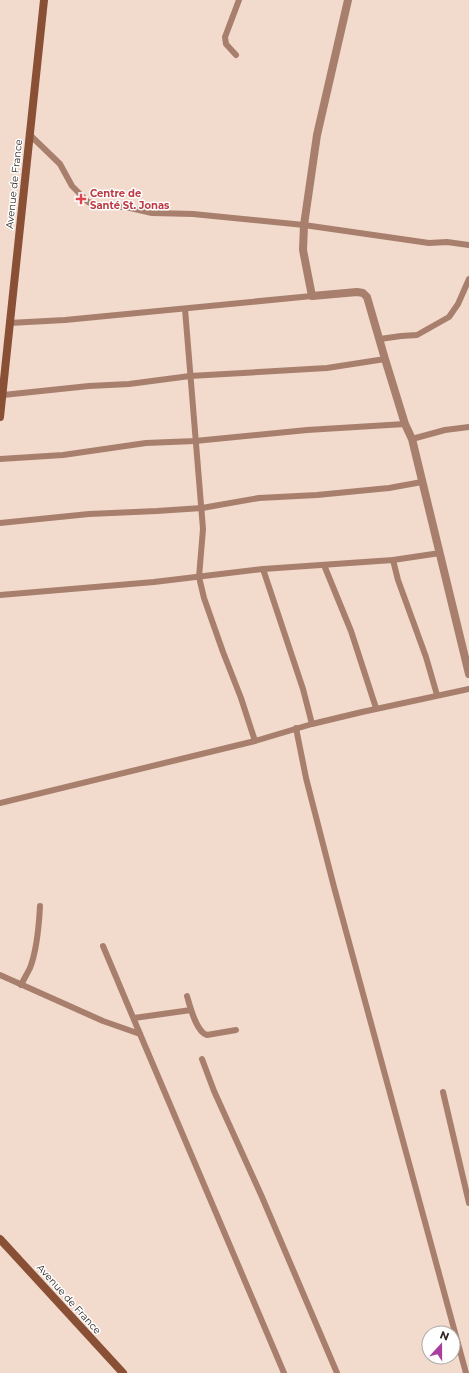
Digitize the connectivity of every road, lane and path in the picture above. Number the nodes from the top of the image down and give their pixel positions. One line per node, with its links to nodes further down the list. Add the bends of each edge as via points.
1 (44, 0): 5 (main road, Avenue de France)
2 (239, 0): 4 (street, via 225,37 226,44)
3 (348, 0): 6 (street, via 317,135)
4 (236, 54)
5 (29, 134): 6 (street, via 60,164 72,186 88,202 154,213 193,214); 11 (main road, Avenue de France)
6 (304, 225): 7 (street, via 429,243); 9 (street, via 303,250)
7 (469, 245)
8 (469, 279): 12 (street, via 449,318 418,335)
9 (312, 296): 10 (street); 12 (street, via 363,293 370,304)
10 (184, 309): 11 (street); 14 (street)
11 (9, 323): 15 (main road, Avenue de France)
12 (380, 339): 13 (street)
13 (385, 359): 14 (street, via 327,368); 17 (street)
14 (190, 376): 15 (street, via 129,384); 20 (street)
15 (3, 394): 16 (main road, Avenue de France)
16 (0, 417)
17 (406, 424): 19 (street); 20 (street)
18 (469, 427): 19 (street, via 445,430)
19 (412, 439): 22 (street)
20 (195, 441): 21 (street, via 146,443 63,455); 23 (street)
21 (0, 459)
22 (422, 482): 23 (street, via 389,488 259,498); 25 (street)
23 (202, 508): 24 (street, via 89,514); 29 (street, via 203,532)
24 (0, 523)
25 (440, 553): 26 (street); 31 (street)
26 (393, 560): 27 (street); 33 (street)
27 (324, 566): 28 (street); 34 (street, via 351,631)
28 (263, 569): 29 (street); 35 (street)
29 (199, 577): 30 (street); 37 (street, via 204,598)
30 (0, 595)
31 (469, 674)
32 (469, 689): 33 (street)
33 (437, 695): 34 (street)
34 (376, 708): 35 (street)
35 (312, 724): 36 (street)
36 (296, 728): 37 (street); 55 (street, via 334,887)
37 (255, 741): 38 (street)
38 (0, 803)
39 (40, 906): 42 (street, via 34,954)
40 (103, 946): 45 (street)
41 (0, 975): 42 (street)
42 (21, 984): 47 (street, via 103,1021)
43 (187, 996): 44 (street)
44 (191, 1010): 45 (street); 46 (street, via 205,1035)
45 (134, 1018): 47 (street)
46 (236, 1030)
47 (140, 1034): 53 (street)
48 (202, 1059): 54 (street)
49 (443, 1092): 50 (street)
50 (469, 1204)
51 (0, 1239): 52 (main road, Avenue de France)
52 (123, 1373)
53 (284, 1373)
54 (337, 1373)
55 (466, 1373)

